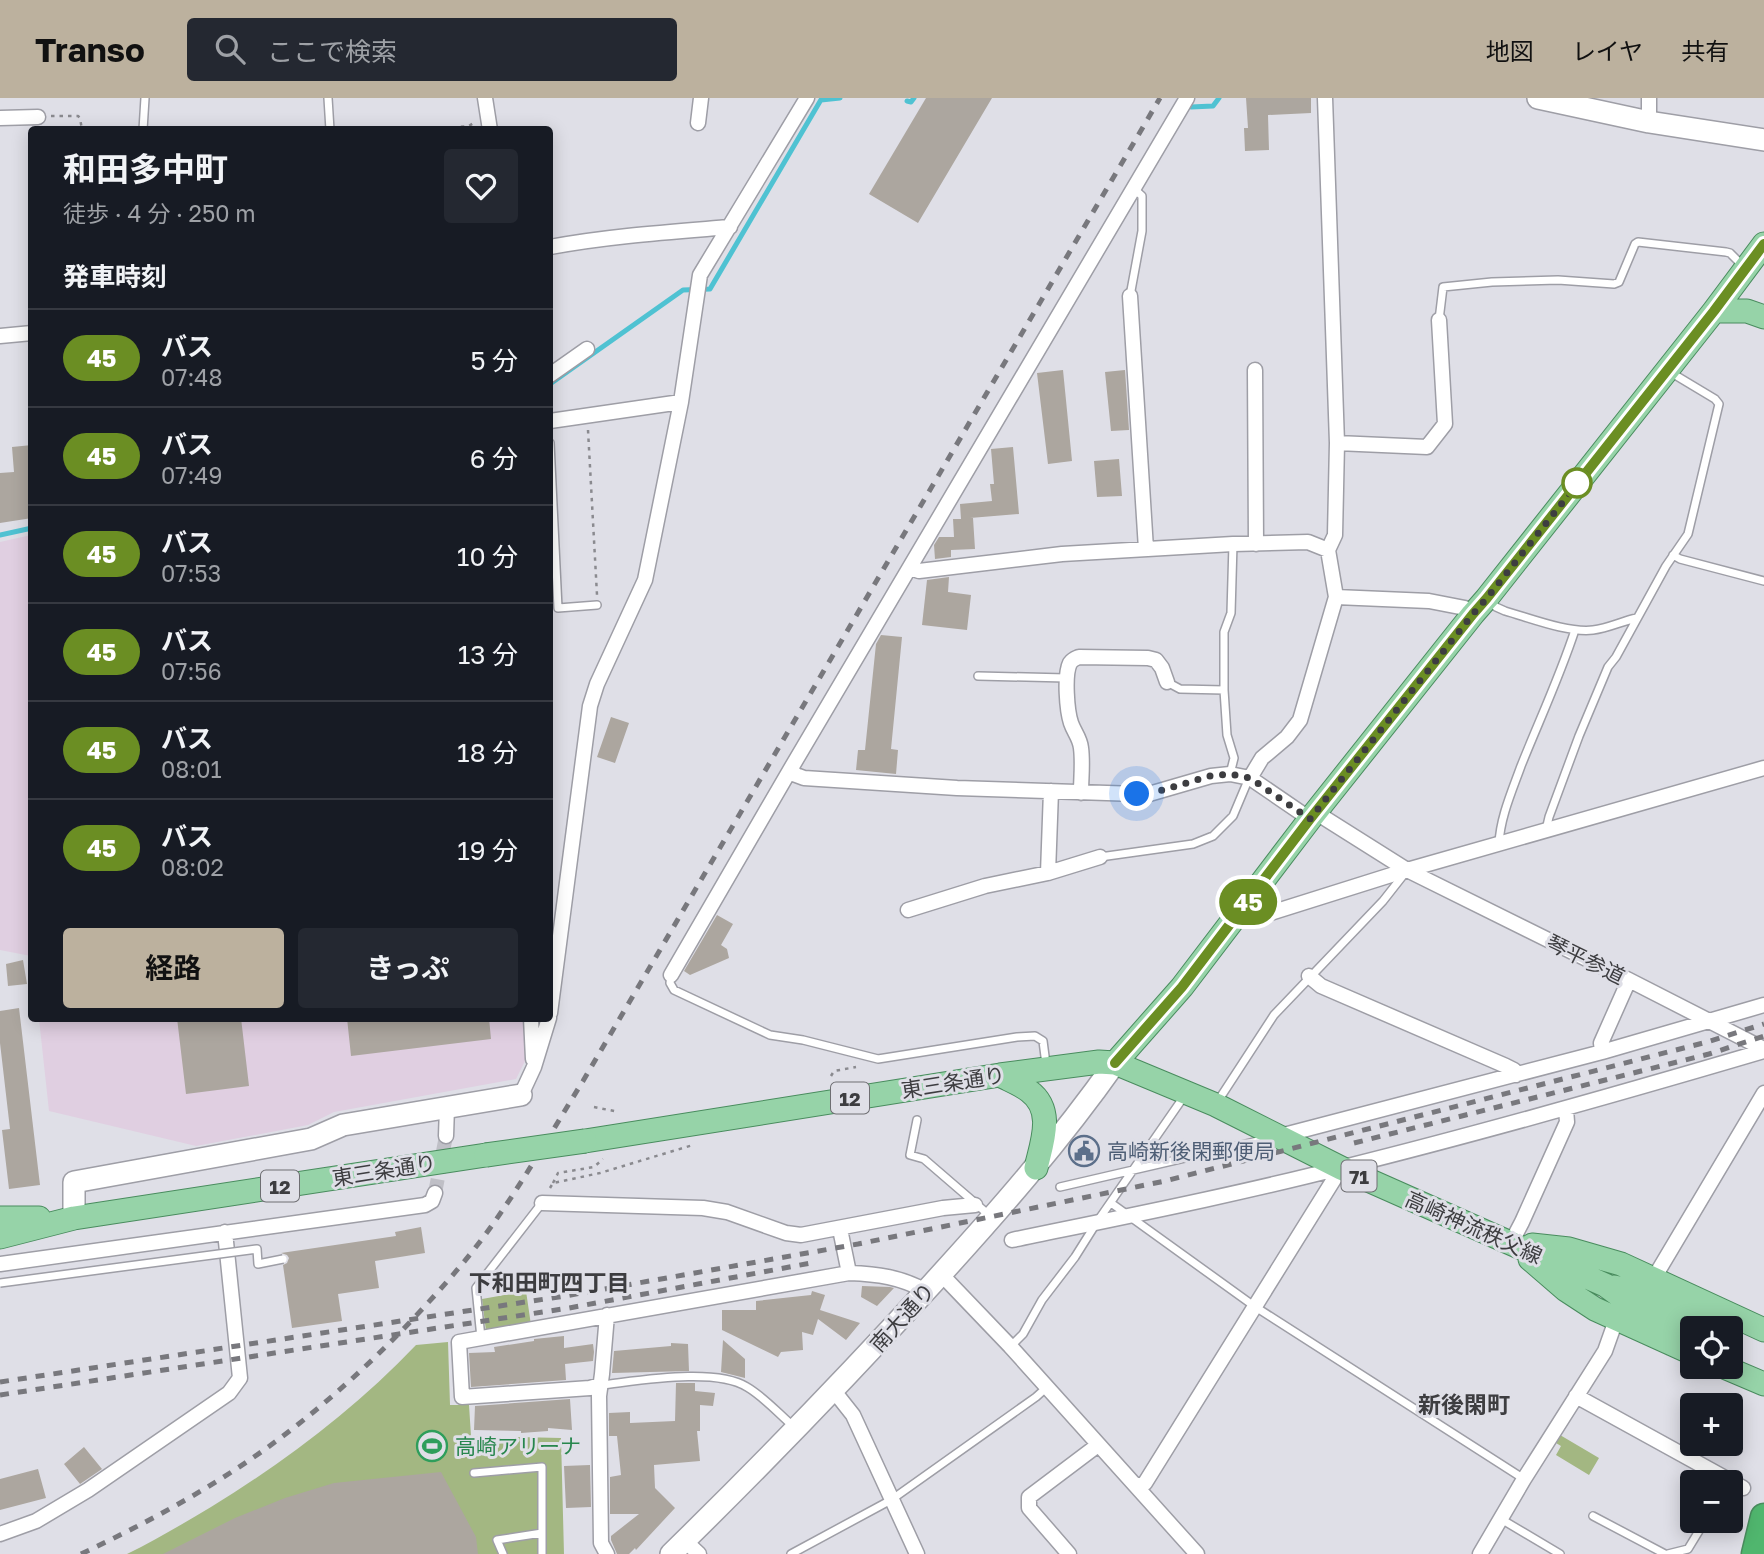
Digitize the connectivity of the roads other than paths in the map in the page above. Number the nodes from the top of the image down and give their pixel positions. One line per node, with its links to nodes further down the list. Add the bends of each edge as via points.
1 (145, 98): 14 (lane)
2 (328, 98): 15 (lane)
3 (701, 98): 13 (street)
4 (807, 98): 19 (street)
5 (1187, 98): 18 (street)
6 (1325, 98): 35 (street)
7 (1538, 98): 12 (street)
8 (1649, 98): 12 (street)
9 (486, 105): 16 (street)
10 (38, 117): 11 (street)
11 (0, 118)
12 (1649, 121): 17 (street)
13 (698, 123)
14 (142, 126)
15 (330, 126)
16 (489, 126)
17 (1764, 140)
18 (1134, 189): 23 (lane, via 1142,196 1142,230); 42 (street)
19 (730, 227): 21 (street); 33 (street, via 700,275)
20 (1764, 244): 22 (main road)
21 (553, 246)
22 (1746, 268): 24 (main road); 26 (lane, via 1726,252 1638,242 1614,284 1558,280 1443,287)
23 (1130, 296): 39 (street)
24 (1714, 311): 25 (main road, via 1747,311); 31 (main road)
25 (1764, 317)
26 (1439, 320): 35 (street, via 1445,424 1427,447)
27 (28, 333): 28 (street)
28 (0, 336)
29 (586, 349): 32 (street)
30 (1255, 370): 38 (street)
31 (1667, 370): 41 (lane, via 1719,404 1688,534); 46 (main road)
32 (553, 373)
33 (681, 402): 34 (street); 70 (street, via 645,580 590,706)
34 (553, 421)
35 (1337, 443): 40 (street, via 1335,535)
36 (553, 505): 45 (lane, via 558,608)
37 (1233, 544): 38 (street); 39 (street); 52 (lane, via 1231,613 1224,632)
38 (1256, 544): 40 (street, via 1308,542)
39 (1146, 549): 42 (street, via 919,571)
40 (1328, 550): 44 (street)
41 (1673, 555): 43 (lane); 47 (lane)
42 (910, 568): 54 (street)
43 (1764, 581)
44 (1336, 597): 46 (street); 56 (street, via 1300,720 1262,758)
45 (597, 605)
46 (1480, 606): 48 (lane); 59 (main road)
47 (1637, 618): 48 (lane, via 1612,627); 60 (lane, via 1608,667)
48 (1575, 630): 61 (lane, via 1513,788)
49 (978, 676): 50 (lane)
50 (1067, 678): 51 (street, via 1072,660 1079,657 1147,658 1156,660); 58 (street, via 1068,709 1081,746)
51 (1167, 681): 52 (lane, via 1180,689)
52 (1224, 690): 55 (lane, via 1227,735 1234,758)
53 (1764, 768): 60 (street)
54 (790, 770): 57 (street, via 804,778); 67 (street)
55 (1230, 774): 56 (street); 58 (street, via 1149,794)
56 (1250, 778): 59 (street, 琴平参道); 62 (lane, via 1233,816 1213,836 1193,845)
57 (1051, 791): 58 (street); 64 (street)
58 (1082, 793)
59 (1312, 815): 63 (street, 琴平参道); 65 (main road)
60 (1546, 830): 61 (street)
61 (1499, 845): 63 (street)
62 (1100, 857): 64 (street)
63 (1407, 870): 65 (street, via 1267,914); 68 (lane); 69 (street, 琴平参道)
64 (1048, 873): 66 (street, via 985,886)
65 (1244, 907): 77 (main road)
66 (908, 910)
67 (671, 975): 79 (lane, via 674,990 770,1035 878,1059 1035,1036 1043,1041)
68 (1309, 976): 81 (street, via 1321,986 1506,1066); 85 (lane, via 1275,1015)
69 (1629, 980): 72 (street, 琴平参道); 76 (street, via 1601,1043)
70 (553, 990)
71 (1764, 1005): 72 (street)
72 (1709, 1021): 75 (street, 琴平参道); 76 (street)
73 (531, 1022): 78 (street)
74 (548, 1022): 78 (street)
75 (1764, 1050): 87 (street)
76 (1602, 1052): 81 (street)
77 (1115, 1063): 79 (main road, 東三条通り / 12); 82 (main road, 高崎神流秩父線 / 71); 91 (street, 南大通り)
78 (534, 1067): 84 (street)
79 (1046, 1068): 80 (main road, 東三条通り / 12)
80 (1000, 1074): 91 (main road, via 1030,1092 1043,1110 1045,1131); 100 (main road, 東三条通り / 12, bridge)
81 (1517, 1075): 90 (street)
82 (1187, 1093): 85 (main road, 高崎神流秩父線 / 71); 93 (lane)
83 (1764, 1093): 112 (street)
84 (522, 1095): 86 (street)
85 (1216, 1105): 90 (main road, 高崎神流秩父線 / 71)
86 (447, 1107): 89 (street); 100 (street, via 342,1125 312,1139 74,1182)
87 (1566, 1109): 92 (street); 107 (street, via 1567,1122)
88 (917, 1120): 98 (lane, via 910,1155 924,1159)
89 (446, 1136)
90 (1280, 1136): 92 (main road, 高崎神流秩父線 / 71); 93 (lane)
91 (1036, 1168): 98 (street, 南大通り)
92 (1341, 1168): 99 (street); 107 (main road, 高崎神流秩父線 / 71); 116 (street)
93 (1133, 1169): 94 (lane); 97 (lane)
94 (1060, 1186)
95 (435, 1193): 104 (street, via 425,1205)
96 (541, 1203): 103 (street, via 703,1208 801,1235); 122 (lane, via 476,1288)
97 (1111, 1203): 99 (lane); 102 (lane)
98 (984, 1211): 103 (street, via 943,1208); 111 (street, 南大通り)
99 (1130, 1216): 102 (street); 116 (lane)
100 (74, 1217): 101 (main road, 東三条通り / 12); 105 (main road, 東三条通り / 12)
101 (0, 1218)
102 (1097, 1222): 106 (street); 124 (lane, via 1023,1334)
103 (840, 1228): 110 (street)
104 (225, 1232): 109 (street); 145 (street, via 240,1378 229,1393 88,1490 36,1521)
105 (0, 1237)
106 (1012, 1240)
107 (1511, 1243): 112 (main road, 71, via 1569,1249); 114 (main road, 高崎神流秩父線 / 71); 119 (main road, 71, via 1566,1290)
108 (283, 1259): 113 (lane, bridge, via 258,1264 257,1249)
109 (0, 1264)
110 (849, 1273): 115 (street, via 888,1276); 117 (street)
111 (941, 1274): 115 (street, 南大通り); 124 (street)
112 (1654, 1278): 121 (main road, 71)
113 (0, 1283)
114 (1605, 1285): 118 (main road, 高崎神流秩父線 / 71, via 1649,1294); 120 (main road, 高崎神流秩父線 / 71, via 1642,1312)
115 (926, 1291): 131 (street, 南大通り)
116 (1254, 1306): 137 (lane); 138 (street, via 1146,1483)
117 (607, 1315): 122 (street); 129 (street)
118 (1698, 1316)
119 (1616, 1320): 125 (main road, 71); 132 (street, via 1605,1351)
120 (1680, 1329)
121 (1764, 1330)
122 (481, 1339): 129 (street, via 459,1342 462,1397)
123 (1743, 1345): 128 (main road)
124 (1010, 1346): 130 (street)
125 (1680, 1348)
126 (1743, 1358): 128 (main road)
127 (1743, 1366): 128 (main road)
128 (1762, 1366)
129 (600, 1385): 133 (lane, via 664,1378 735,1382 746,1386); 149 (street, via 601,1543)
130 (1046, 1388): 134 (street); 139 (lane)
131 (834, 1391): 133 (street, 南大通り); 139 (street, via 853,1415)
132 (1576, 1396): 135 (street); 137 (street)
133 (796, 1429): 146 (street, 南大通り)
134 (1098, 1445): 138 (street); 152 (street, via 1029,1497 1030,1508)
135 (1709, 1470)
136 (474, 1473): 143 (lane, via 542,1467)
137 (1524, 1479): 142 (street)
138 (1137, 1487): 153 (street)
139 (891, 1500): 150 (lane); 151 (street)
140 (1593, 1516): 156 (lane)
141 (1764, 1517): 157 (highway)
142 (1501, 1519): 154 (street); 155 (lane)
143 (542, 1533): 147 (lane, via 497,1540); 148 (lane)
144 (1698, 1533): 156 (lane, via 1688,1549)
145 (0, 1534)
146 (685, 1550)
147 (503, 1554)
148 (542, 1554)
149 (607, 1554)
150 (791, 1554)
151 (917, 1554)
152 (1069, 1554)
153 (1197, 1554)
154 (1479, 1554)
155 (1560, 1554)
156 (1666, 1554)
157 (1755, 1554)

